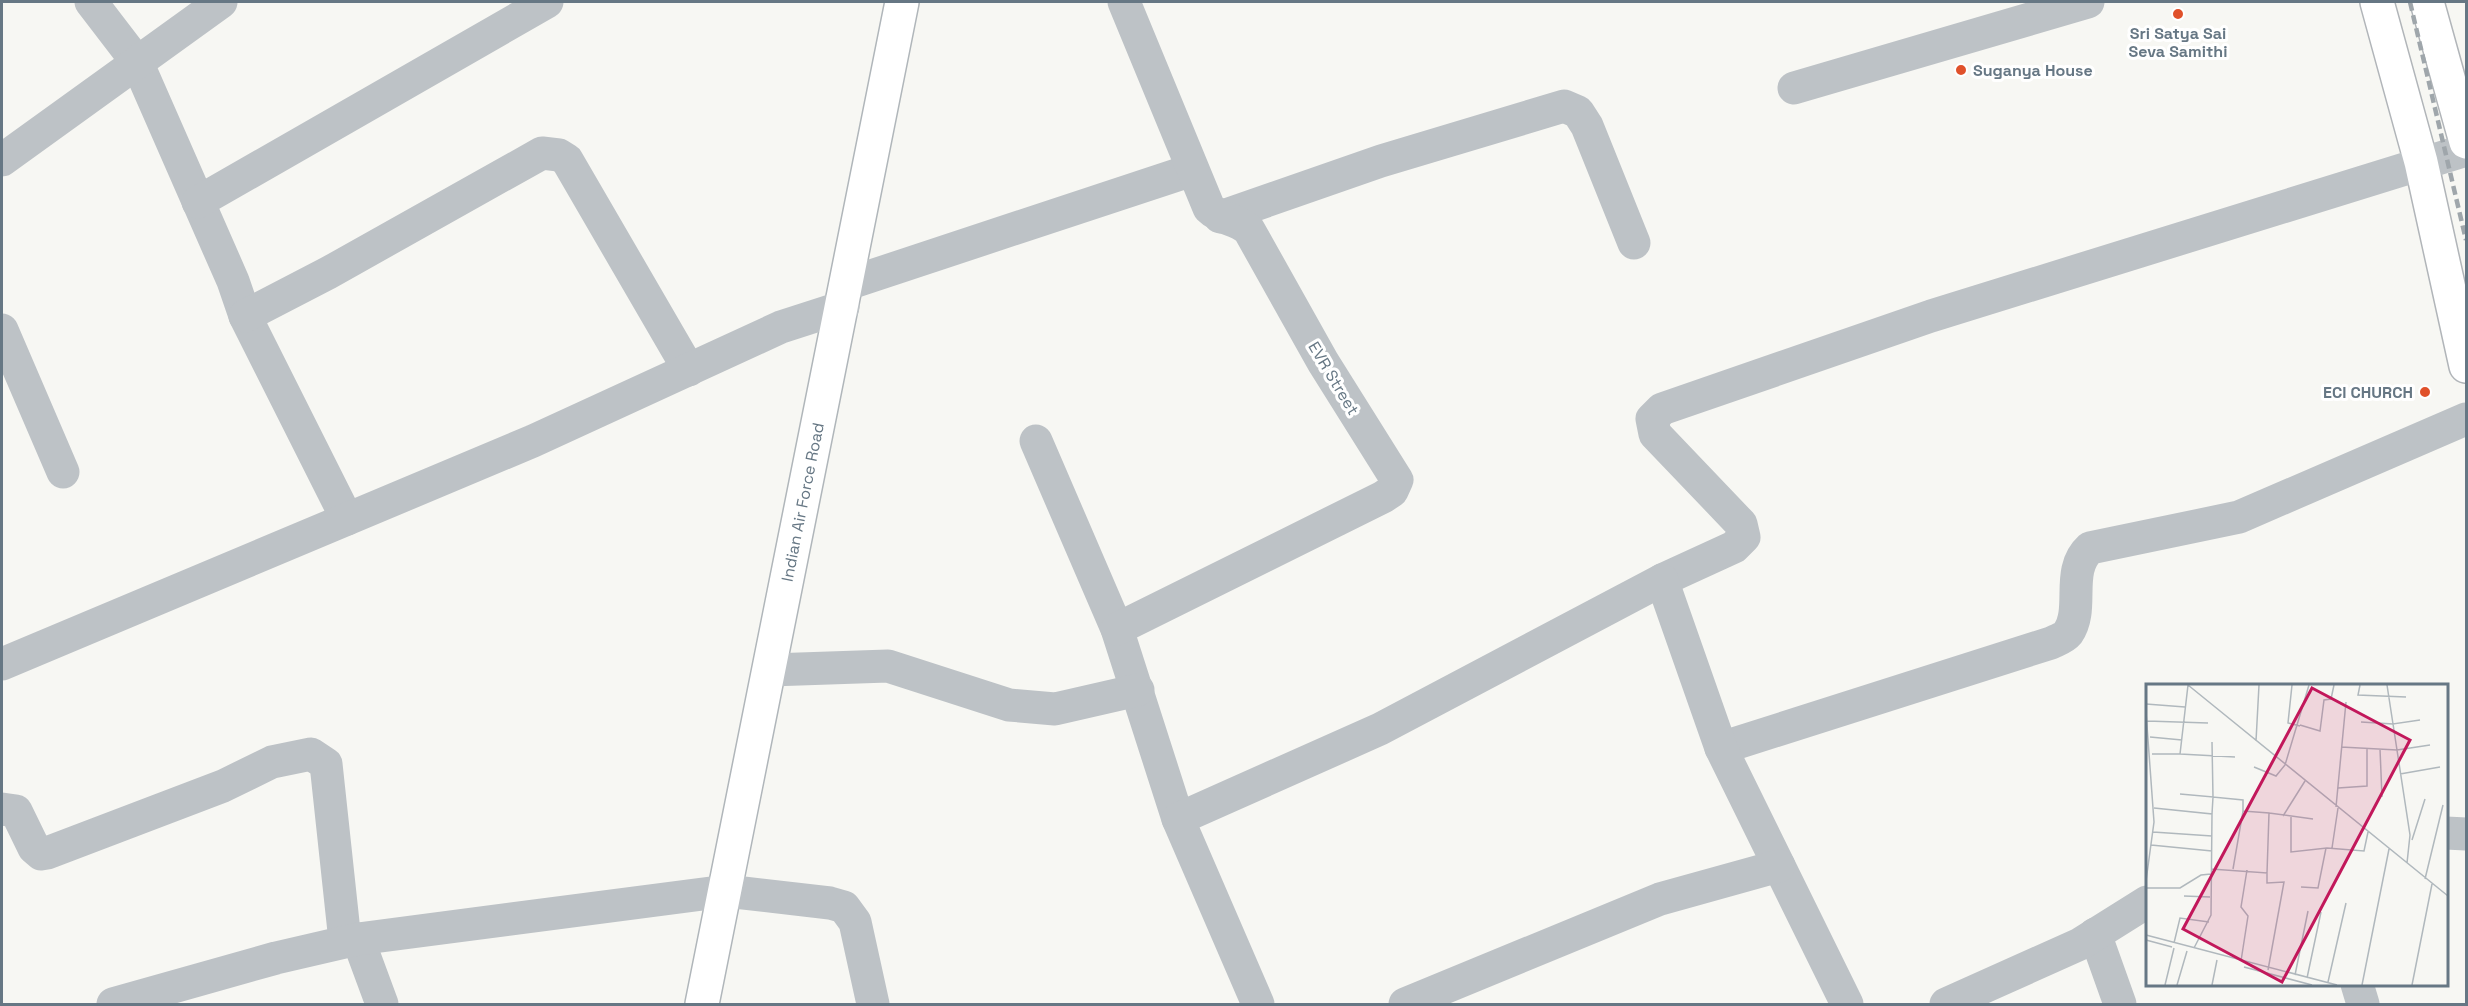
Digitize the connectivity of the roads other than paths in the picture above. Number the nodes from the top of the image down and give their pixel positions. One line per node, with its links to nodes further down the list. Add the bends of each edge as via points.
1 (91, 2): 9 (street)
2 (220, 2): 9 (street)
3 (547, 2): 16 (street)
4 (902, 2): 19 (main road, Indian Air Force Road)
5 (1124, 2): 15 (street, EVR Street)
6 (2088, 2): 10 (street)
7 (2377, 2): 14 (main road)
8 (2427, 2): 11 (main road)
9 (137, 62): 13 (street); 16 (street)
10 (1794, 88)
11 (2466, 142)
12 (2466, 150): 14 (street)
13 (2, 160)
14 (2421, 162): 22 (main road); 28 (street, via 1931,315 1662,410 1652,419 1655,434 1741,524 1744,537 1734,547)
15 (1192, 170): 17 (street, EVR Street, via 1209,208); 19 (street)
16 (198, 202): 20 (street)
17 (1220, 217): 18 (street, via 1338,175 1564,106 1578,112 1587,126); 29 (street, EVR Street, via 1238,222 1249,231 1323,362 1391,470 1396,486 1383,497)
18 (1634, 243)
19 (845, 296): 23 (street); 31 (main road, Indian Air Force Road)
20 (245, 316): 23 (street, via 542,153 550,153 567,160); 27 (street)
21 (2, 330): 26 (street)
22 (2466, 366)
23 (689, 370): 27 (street)
24 (2466, 419): 33 (street, via 2239,517 2090,548 2078,564 2072,623 2067,635 2051,643)
25 (1036, 441): 29 (street)
26 (63, 472)
27 (347, 519): 30 (street)
28 (1662, 580): 33 (street); 35 (street, via 1380,729)
29 (1117, 629): 32 (street)
30 (2, 664)
31 (770, 670): 32 (street, via 888,666 1009,705 1055,709); 39 (main road, Indian Air Force Road)
32 (1138, 690): 35 (street)
33 (1721, 748): 38 (street)
34 (2, 809): 42 (street, via 16,811 34,848 41,854 47,853 223,786 272,762 311,754 327,764)
35 (1178, 819): 48 (street)
36 (2447, 833): 37 (street)
37 (2466, 834)
38 (1779, 866): 49 (street, via 1660,899); 50 (street)
39 (726, 891): 42 (street); 46 (main road, Indian Air Force Road); 47 (street, via 844,907 855,922)
40 (2146, 903): 41 (street)
41 (2095, 934): 51 (street); 52 (street)
42 (352, 940): 44 (street); 45 (street)
43 (2357, 985): 53 (street)
44 (113, 1005)
45 (382, 1005)
46 (702, 1005)
47 (873, 1005)
48 (1257, 1005)
49 (1405, 1005)
50 (1847, 1005)
51 (1946, 1005)
52 (2120, 1005)
53 (2363, 1005)

